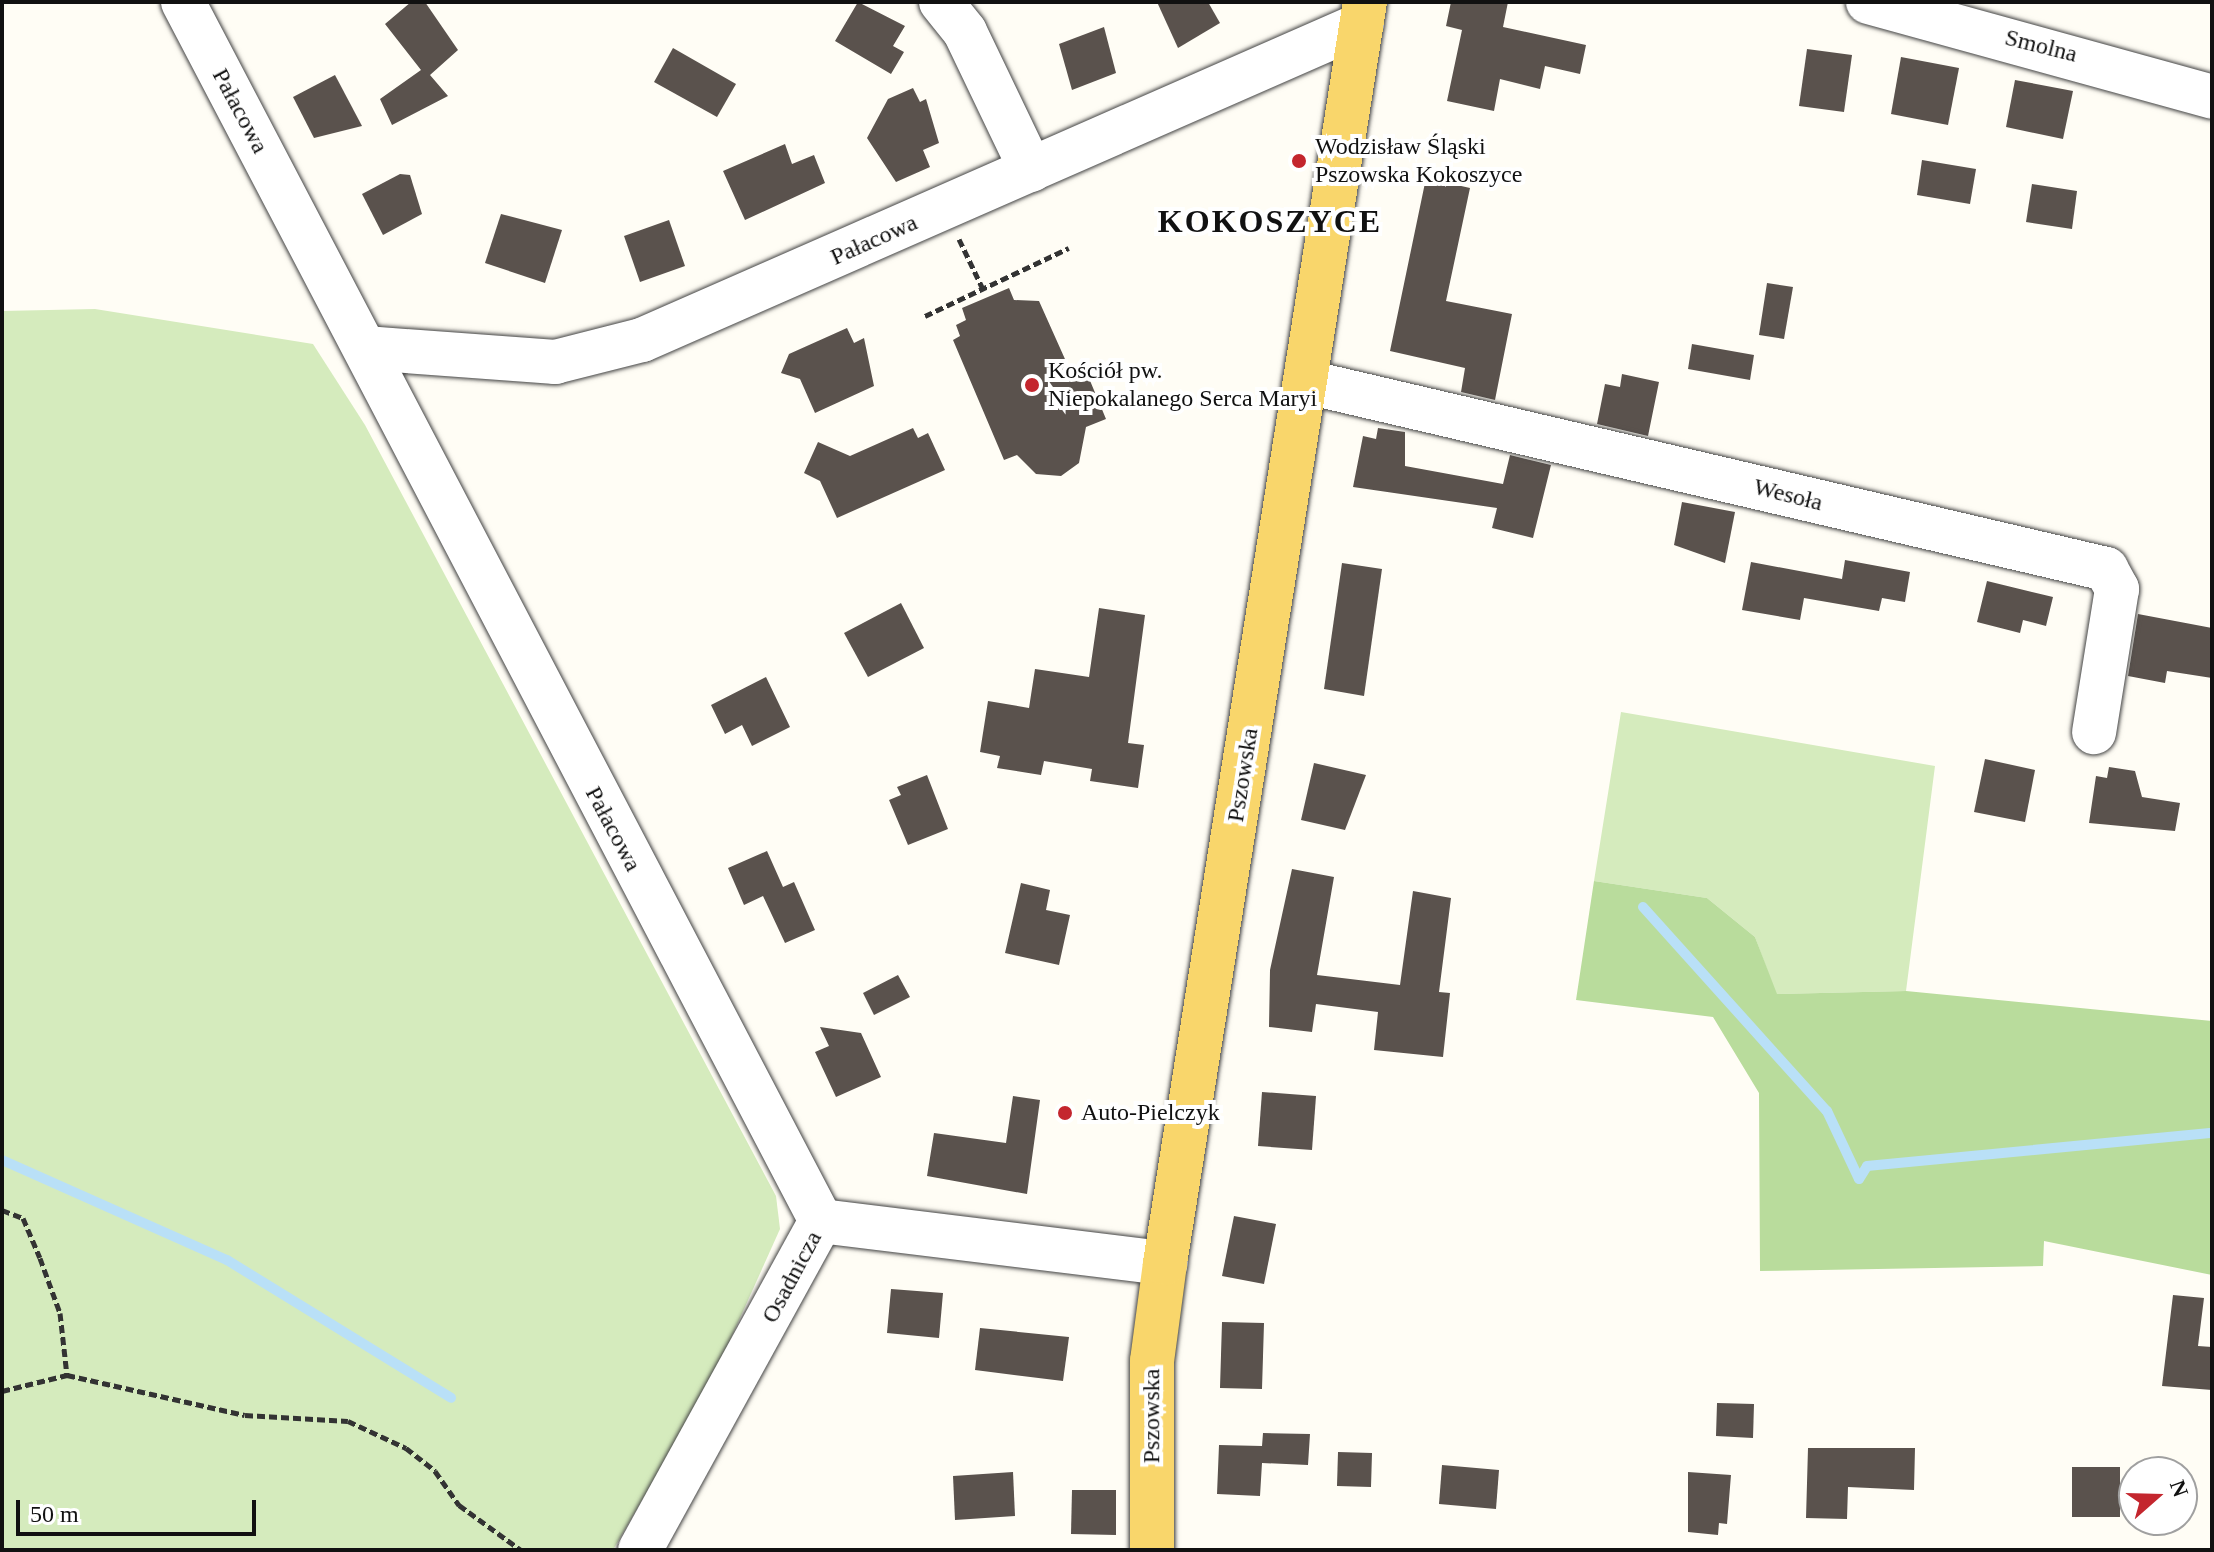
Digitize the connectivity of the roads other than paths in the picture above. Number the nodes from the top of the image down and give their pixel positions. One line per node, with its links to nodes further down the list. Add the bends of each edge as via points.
1 (183, 2): 7 (street, Pałacowa)
2 (941, 2): 6 (street, via 965,32)
3 (1868, 2): 5 (street, Smolna)
4 (1364, 13): 6 (street, Pałacowa); 8 (main road, Pszowska)
5 (2212, 97)
6 (1031, 170): 7 (street, Pałacowa, via 642,340 555,362)
7 (365, 348): 10 (street, Pałacowa)
8 (1307, 382): 9 (street, Wesoła, via 2106,569 2117,589); 11 (main road, Pszowska)
9 (2094, 732)
10 (821, 1221): 11 (street, Osadnicza); 12 (street, Osadnicza)
11 (1165, 1263): 13 (main road, Pszowska, via 1152,1361)
12 (640, 1550)
13 (1152, 1550)

